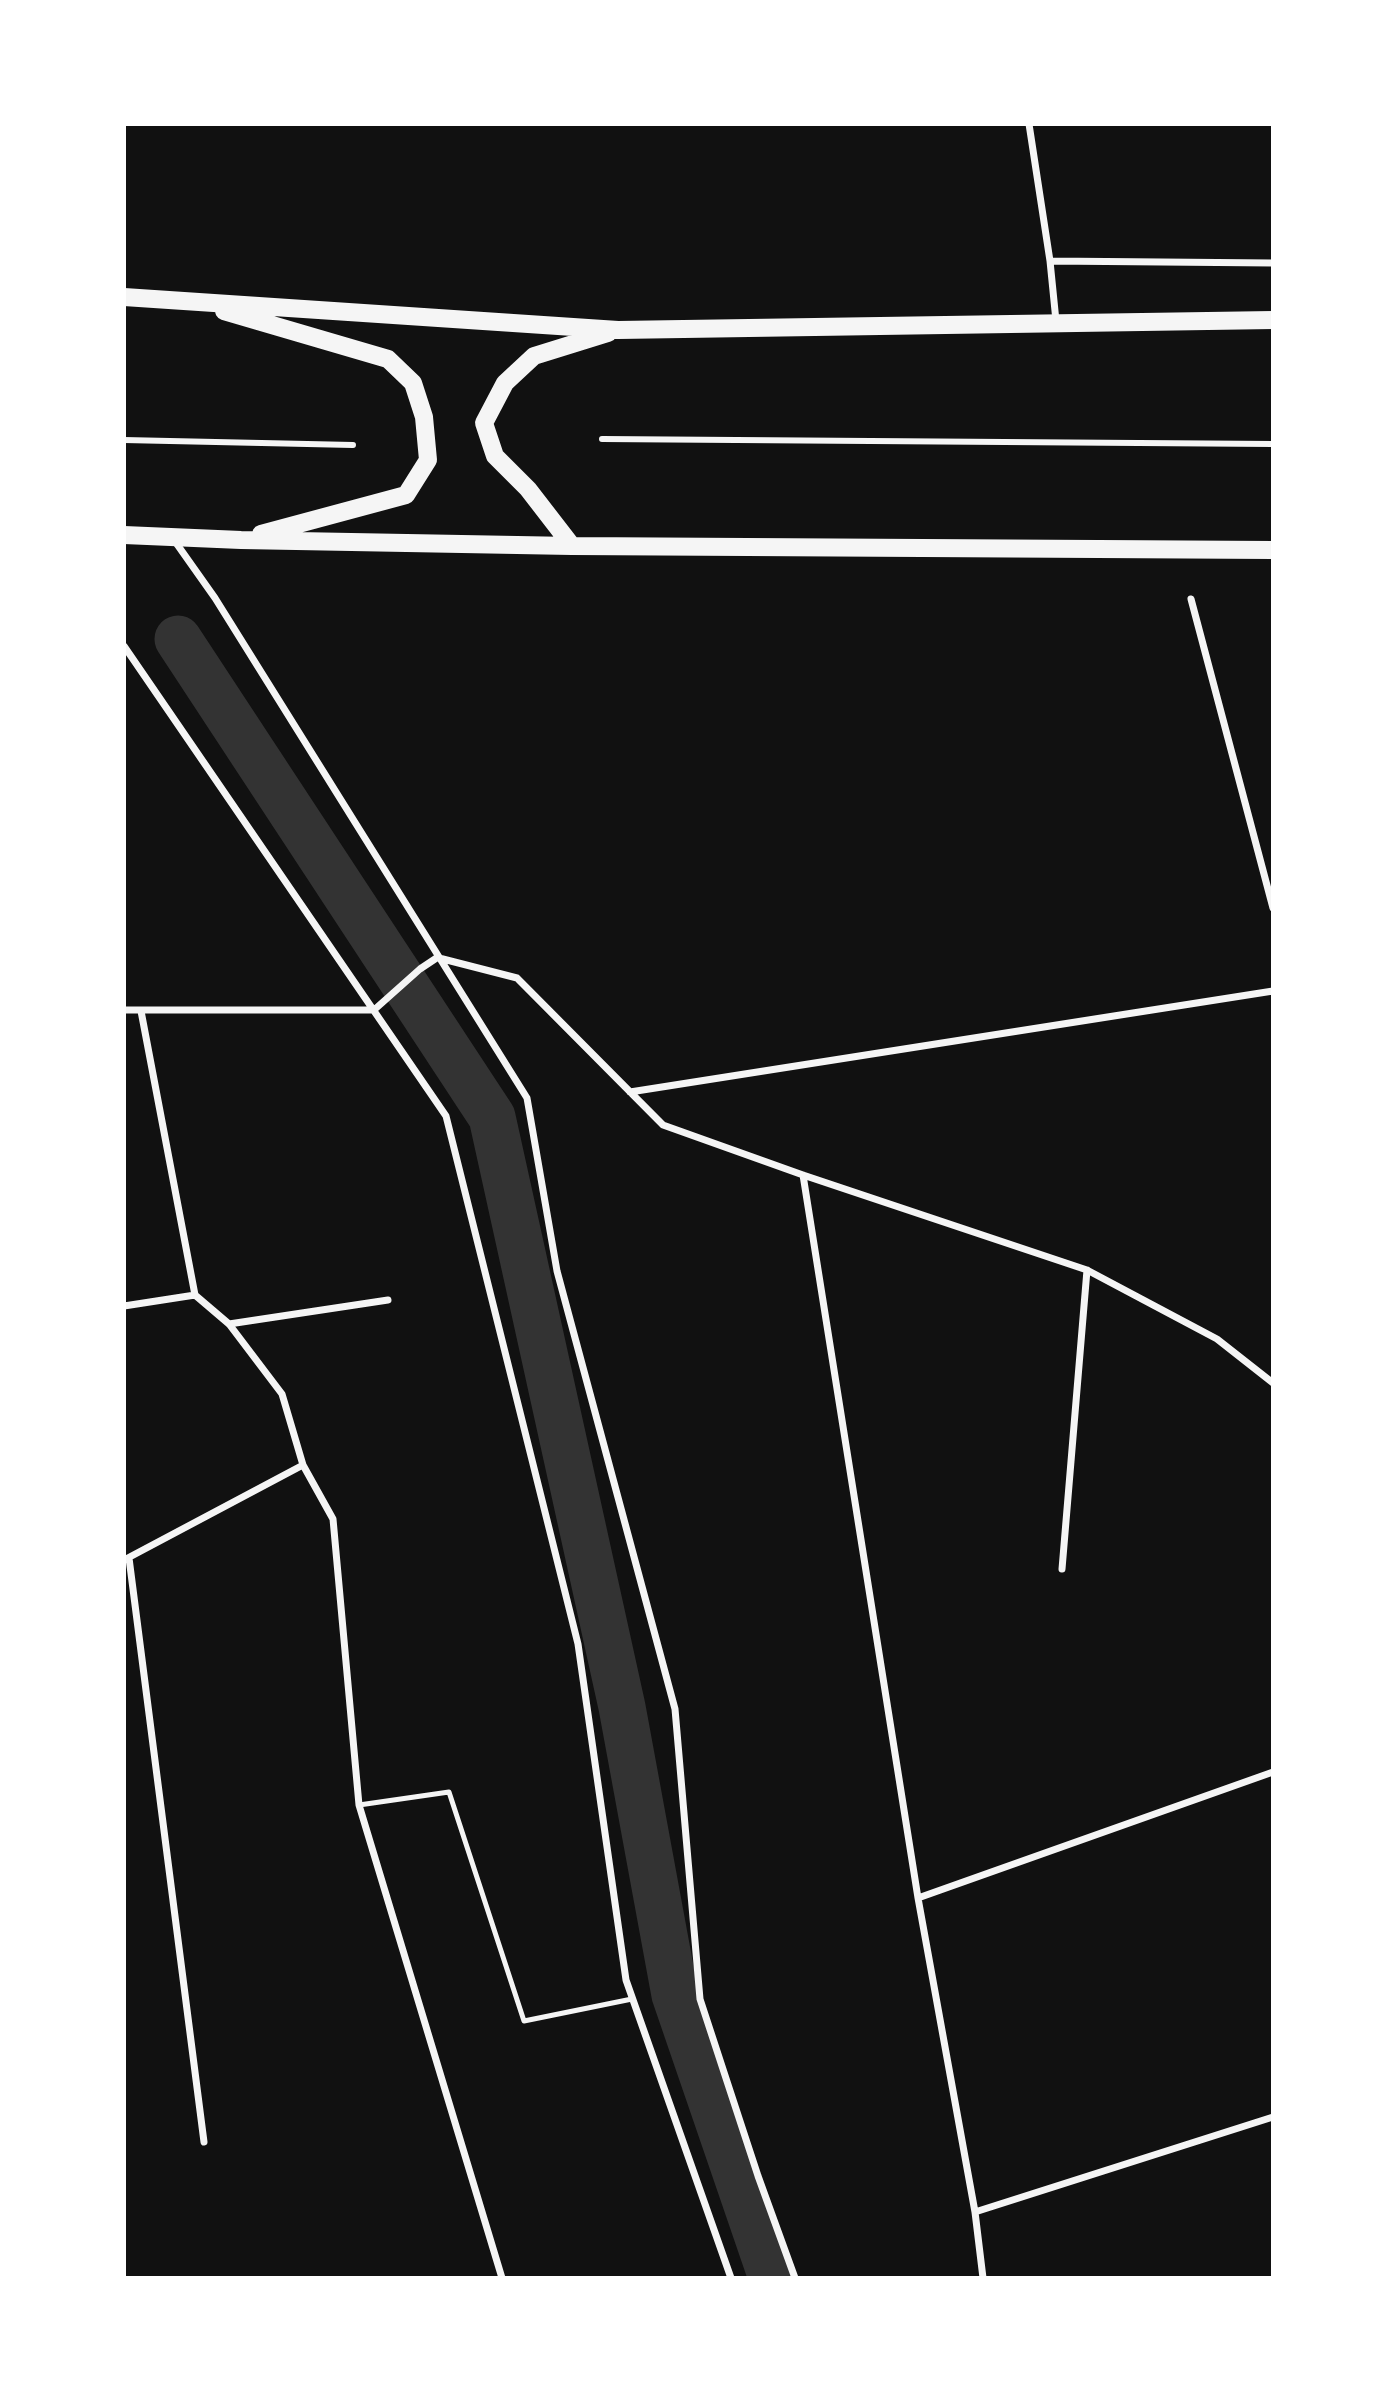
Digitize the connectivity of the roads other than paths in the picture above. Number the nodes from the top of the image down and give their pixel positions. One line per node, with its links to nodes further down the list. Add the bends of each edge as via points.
1 (1029, 124): 2 (street)
2 (1050, 261): 3 (street); 7 (street)
3 (1273, 263)
4 (124, 297): 5 (main road)
5 (193, 302): 8 (main road); 15 (main road, via 388,359 413,383 424,417 428,460 406,495)
6 (1268, 317): 7 (main road)
7 (1056, 323): 8 (main road)
8 (618, 330): 16 (main road, via 534,355 505,383 484,423 495,456 528,489)
9 (602, 439): 11 (street)
10 (124, 440): 12 (street)
11 (1273, 444)
12 (353, 445)
13 (124, 535): 14 (main road)
14 (171, 536): 15 (main road); 21 (street, via 215,598)
15 (241, 540): 16 (main road)
16 (572, 546): 17 (main road)
17 (1273, 550)
18 (1191, 599): 20 (street)
19 (124, 646): 24 (street)
20 (1273, 908)
21 (438, 957): 24 (street); 26 (street, via 517,978); 46 (street, via 527,1098 557,1271 675,1709 700,1999)
22 (1273, 991): 26 (street)
23 (124, 1010): 25 (street)
24 (373, 1010): 25 (street); 40 (street, via 446,1116 578,1644)
25 (141, 1011): 29 (street)
26 (630, 1092): 27 (street, via 663,1125)
27 (803, 1175): 28 (street); 39 (street)
28 (1087, 1270): 33 (street, via 1217,1339); 36 (street)
29 (194, 1294): 31 (street); 32 (street)
30 (388, 1300): 32 (street)
31 (124, 1306)
32 (229, 1324): 34 (street, via 282,1394)
33 (1273, 1382)
34 (303, 1465): 35 (street); 38 (street, via 333,1519)
35 (127, 1559): 42 (street)
36 (1062, 1569)
37 (1273, 1772): 39 (street)
38 (359, 1805): 40 (lane, via 450,1792 524,2021); 44 (street)
39 (918, 1898): 43 (street)
40 (632, 2000): 45 (street)
41 (1273, 2117): 43 (street)
42 (204, 2142)
43 (975, 2211): 47 (street)
44 (502, 2278)
45 (731, 2278)
46 (795, 2278)
47 (983, 2278)

